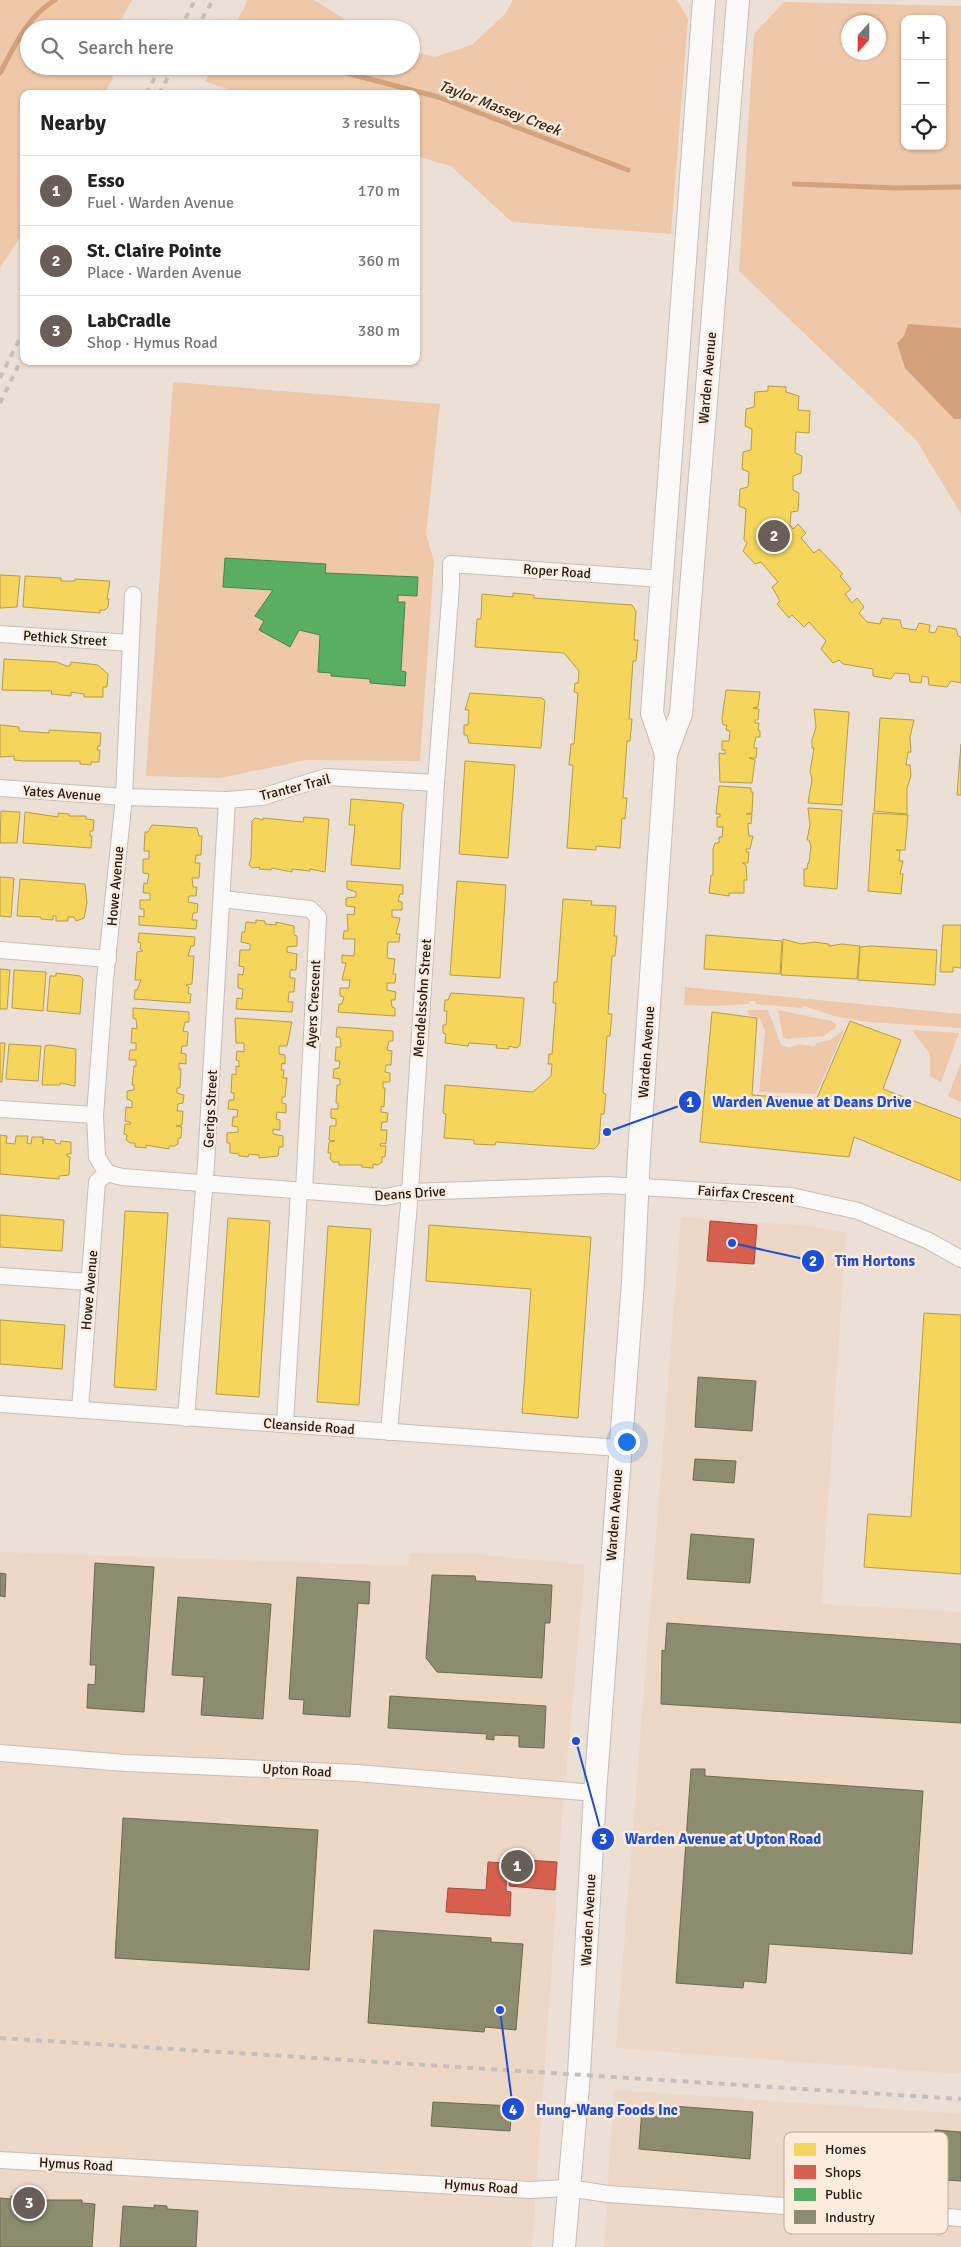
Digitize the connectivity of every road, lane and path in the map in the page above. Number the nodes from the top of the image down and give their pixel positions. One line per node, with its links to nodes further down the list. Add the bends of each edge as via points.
1 (704, 0): 4 (main road, Warden Avenue)
2 (738, 0): 8 (main road, Warden Avenue, via 682,714)
3 (451, 564): 4 (street, Roper Road); 9 (street, Mendelssohn Street)
4 (663, 578): 8 (main road, Warden Avenue, via 652,713)
5 (133, 595): 7 (street, Howe Avenue)
6 (0, 634): 7 (street, Pethick Street)
7 (130, 643): 11 (street, Howe Avenue)
8 (666, 754): 20 (main road, Warden Avenue)
9 (436, 782): 12 (street, Tranter Trail, via 326,776 262,797); 22 (street, Mendelssohn Street)
10 (0, 788): 11 (street, Yates Avenue)
11 (124, 797): 12 (street, Tranter Trail); 15 (street, Howe Avenue)
12 (227, 800): 13 (street, Gerigs Street)
13 (222, 899): 19 (street, Gerigs Street); 21 (street, Ayers Crescent, via 310,909 318,917)
14 (0, 950): 15 (street)
15 (108, 959): 17 (street, Howe Avenue)
16 (0, 1109): 17 (street)
17 (95, 1114): 18 (street, Howe Avenue, via 97,1157)
18 (114, 1175): 19 (street, Deans Drive); 25 (street, Howe Avenue, via 98,1182)
19 (204, 1184): 21 (street, Deans Drive); 28 (street, Gerigs Street)
20 (638, 1186): 22 (street, Deans Drive); 23 (street, Fairfax Crescent, via 791,1196 858,1211 929,1241); 31 (main road, Warden Avenue)
21 (301, 1191): 22 (street, Deans Drive, via 384,1197); 29 (street, Ayers Crescent)
22 (410, 1192): 30 (street, Mendelssohn Street)
23 (961, 1259)
24 (0, 1276): 25 (street)
25 (90, 1282): 27 (street, Howe Avenue)
26 (0, 1404): 27 (street, Cleanside Road)
27 (80, 1410): 28 (street, Cleanside Road)
28 (186, 1418): 29 (street, Cleanside Road)
29 (285, 1424): 30 (street, Cleanside Road)
30 (389, 1432): 31 (street, Cleanside Road)
31 (619, 1448): 33 (main road, Warden Avenue)
32 (0, 1753): 33 (street, Upton Road, via 126,1763 358,1773)
33 (595, 1792): 35 (main road, Warden Avenue, via 579,2074)
34 (0, 2160): 35 (street, Hymus Road, via 530,2190)
35 (568, 2188): 36 (street, Hymus Road, via 608,2194); 39 (main road, Warden Avenue)
36 (784, 2206)
37 (948, 2217): 38 (street, Hymus Road)
38 (961, 2218)
39 (564, 2247)

